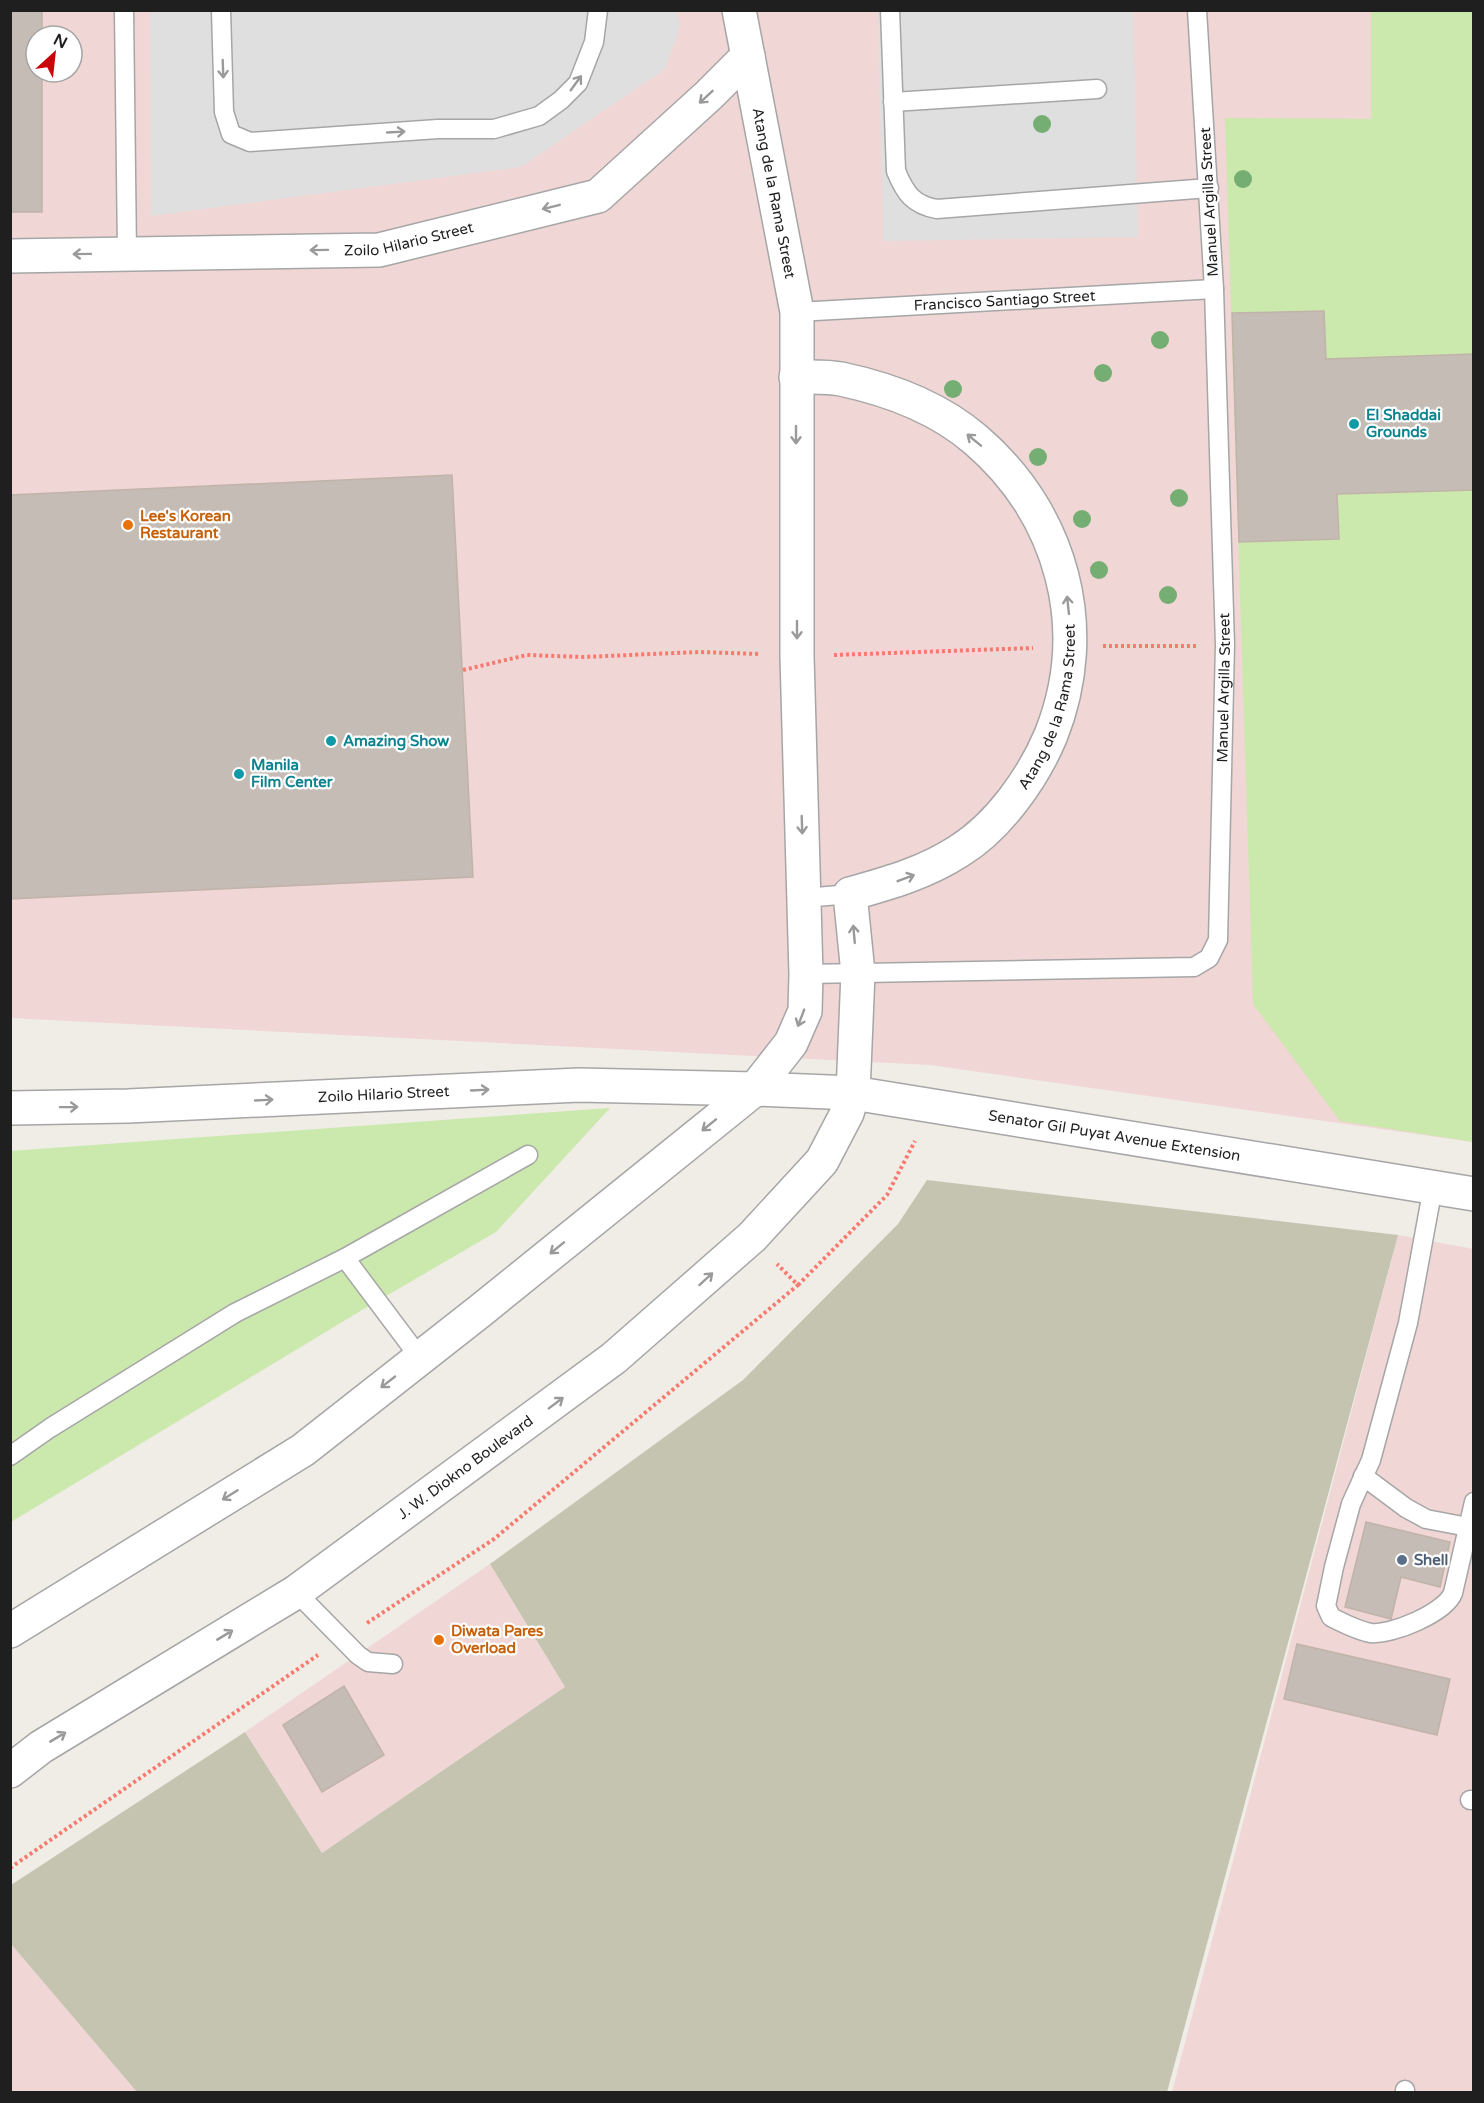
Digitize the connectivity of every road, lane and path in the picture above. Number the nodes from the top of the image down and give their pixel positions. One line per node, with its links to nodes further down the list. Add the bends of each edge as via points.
1 (124, 10): 11 (lane)
2 (221, 10): 3 (lane, one-way to 3, via 224,112 231,134 250,142 494,129 539,116 578,83 594,42)
3 (598, 10)
4 (739, 10): 7 (street, Atang de la Rama Street)
5 (890, 10): 9 (lane)
6 (1197, 10): 10 (lane, Manuel Argilla Street)
7 (748, 56): 11 (street, Zoilo Hilario Street, one-way to 11, via 598,195 379,250); 14 (street, Atang de la Rama Street)
8 (1097, 89): 9 (lane)
9 (893, 102): 10 (lane, via 896,171 905,193 920,206 937,209)
10 (1209, 188): 13 (lane, Manuel Argilla Street)
11 (126, 253): 12 (street, Zoilo Hilario Street, one-way to 12)
12 (10, 256)
13 (1214, 289): 14 (lane, Francisco Santiago Street); 16 (lane, Manuel Argilla Street)
14 (797, 312): 15 (street, Atang de la Rama Street)
15 (796, 377): 17 (street, Atang de la Rama Street, one-way to 15, via 1068,600 1056,554 1036,511 1009,472 975,439 936,412 839,378); 18 (street, Atang de la Rama Street, one-way to 18)
16 (1224, 645): 17 (path); 22 (lane, Manuel Argilla Street, via 1218,940 1209,958 1194,967)
17 (1071, 646): 18 (path); 20 (street, Atang de la Rama Street, one-way to 17, via 908,878 961,850 1006,810 1040,761 1062,706)
18 (797, 656): 19 (path, via 699,652 527,655); 21 (street, Atang de la Rama Street, one-way to 21)
19 (463, 670)
20 (850, 894): 21 (lane); 22 (street, one-way to 20)
21 (804, 898): 23 (street, Atang de la Rama Street)
22 (858, 973): 23 (lane, Manuel Argilla Street); 25 (street)
23 (806, 974): 24 (street, Atang de la Rama Street, one-way to 24, via 805,1011 791,1043)
24 (754, 1089): 25 (street, Senator Gil Puyat Avenue Extension); 27 (street, Zoilo Hilario Street, one-way to 24, via 579,1085); 34 (street, one-way to 34)
25 (853, 1092): 26 (street, Senator Gil Puyat Avenue Extension); 31 (street, J. W. Diokno Boulevard, via 847,1113 822,1161)
26 (932, 1106): 29 (street, Senator Gil Puyat Avenue Extension); 33 (path, via 888,1195)
27 (10, 1108)
28 (528, 1155): 32 (lane)
29 (1433, 1187): 30 (street, Senator Gil Puyat Avenue Extension); 36 (lane, via 1408,1323 1371,1460)
30 (1473, 1194)
31 (752, 1237): 33 (path); 39 (street, J. W. Diokno Boulevard, one-way to 31, via 614,1358)
32 (345, 1258): 34 (lane); 35 (lane, via 235,1313)
33 (798, 1285): 41 (path, via 494,1539)
34 (420, 1358): 40 (street, one-way to 40, via 303,1450)
35 (10, 1456)
36 (1363, 1476): 38 (lane, via 1426,1519); 38 (lane, via 1351,1504 1326,1606 1331,1617 1344,1624 1372,1633 1434,1614 1454,1593)
37 (1473, 1502): 38 (lane)
38 (1468, 1527)
39 (296, 1592): 41 (lane); 43 (street, J. W. Diokno Boulevard, one-way to 39, via 41,1747)
40 (10, 1631)
41 (342, 1639): 42 (lane, via 368,1662); 44 (path)
42 (393, 1664)
43 (10, 1771)
44 (10, 1868)

